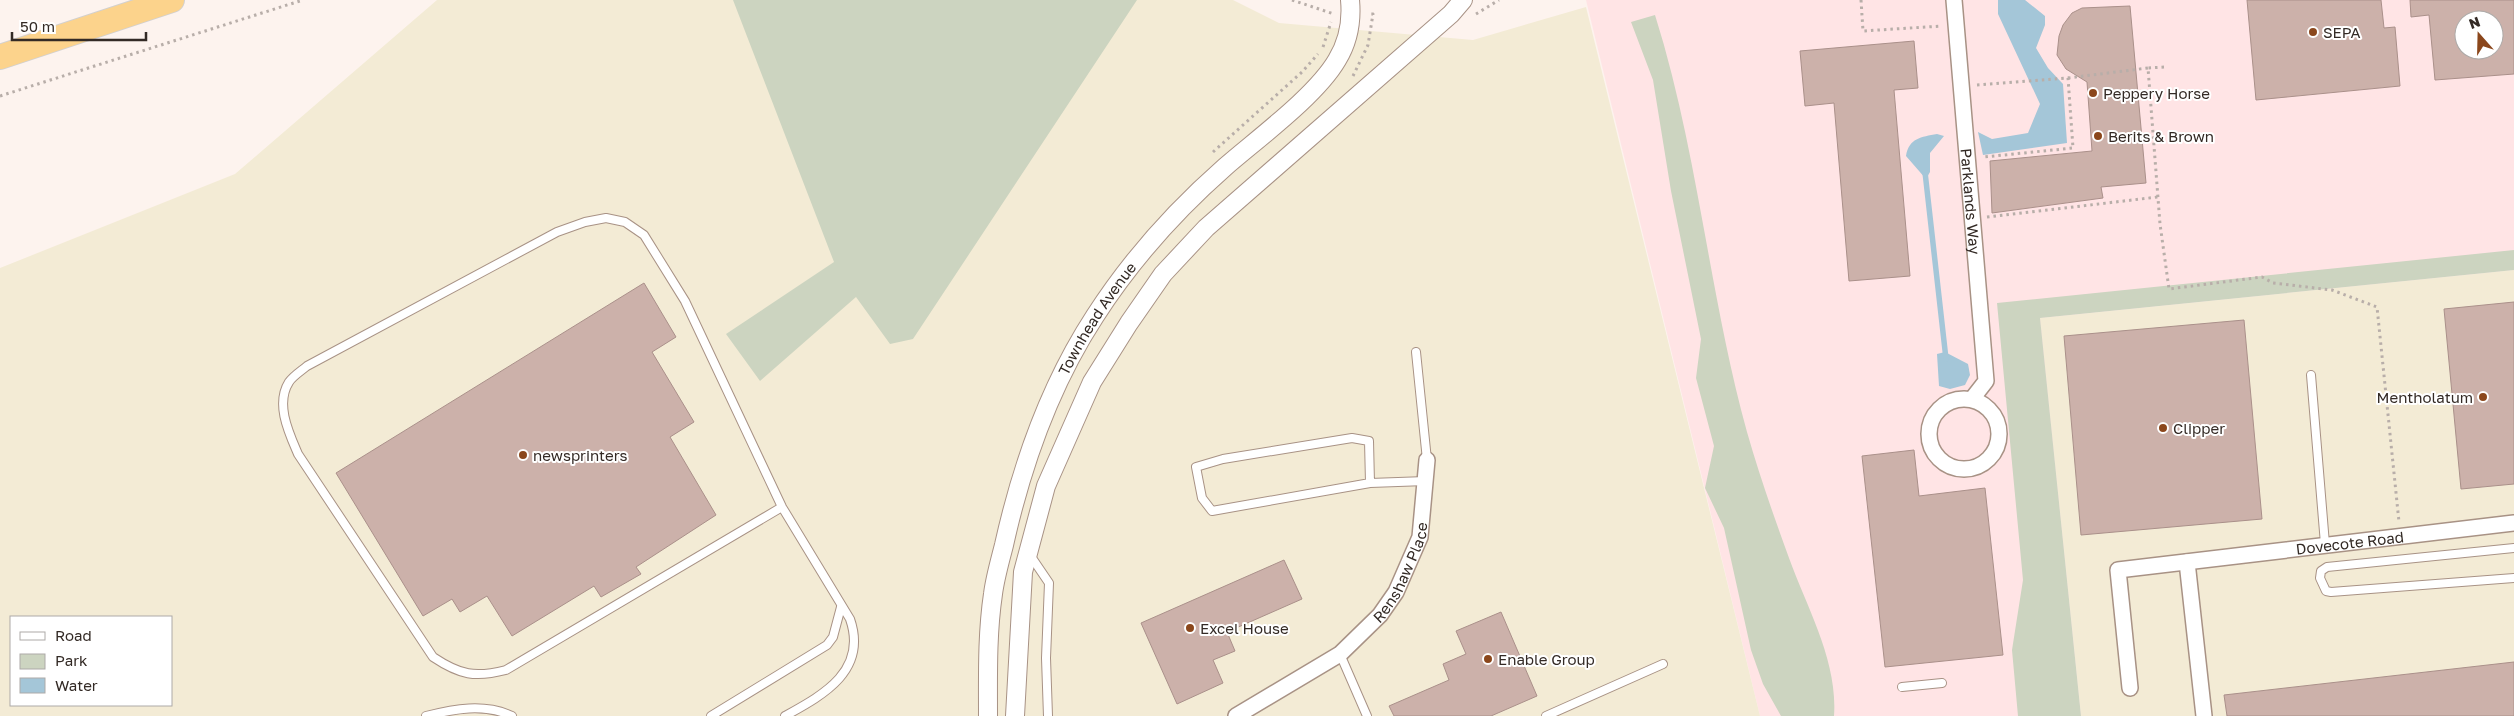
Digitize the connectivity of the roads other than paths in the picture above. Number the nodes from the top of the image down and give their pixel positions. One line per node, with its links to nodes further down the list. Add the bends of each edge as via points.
1 (172, 0): 5 (highway)
2 (1350, 0): 29 (street, Townhead Avenue, via 1347,42 1336,62 1313,89 1175,215 1137,257 1095,316 1059,378 1031,447 993,594)
3 (1463, 0): 16 (street, Townhead Avenue, via 1451,14 1206,228 1163,274 1092,382 1046,486)
4 (1954, 0): 8 (street, Parklands Way, via 1986,381)
5 (0, 57)
6 (1416, 352): 9 (lane, Renshaw Place)
7 (2311, 375): 14 (lane)
8 (1972, 399): 8 (street, via 1992,412 1999,428 1999,440 1987,461 1976,467 1959,469 1938,457 1929,433 1932,421 1943,406 1954,400)
9 (1427, 460): 10 (street, Renshaw Place)
10 (1426, 481): 11 (lane); 20 (street, Renshaw Place, via 1420,537 1396,592 1380,615)
11 (1370, 483): 11 (lane, via 1212,510 1202,498 1196,467 1223,459 1352,438 1369,441)
12 (782, 507): 12 (lane, via 685,301 644,235 625,222 606,218 557,232 307,366 289,382 283,401 286,428 298,454 433,657 451,669 470,675 506,670); 19 (lane)
13 (2514, 523): 14 (street, Dovecote Road)
14 (2325, 544): 17 (street, Dovecote Road)
15 (2514, 548): 18 (lane, via 2327,567 2320,571 2326,591 2332,592)
16 (1028, 551): 30 (street, Townhead Avenue, via 1023,572); 31 (lane, via 1049,583)
17 (2187, 562): 24 (street, Dovecote Road, via 2118,570); 35 (street)
18 (2514, 578)
19 (841, 607): 27 (lane, via 827,645); 28 (lane, via 854,631 854,651 849,664 834,685)
20 (1340, 654): 32 (street, Renshaw Place); 33 (lane)
21 (1663, 664): 34 (lane)
22 (1942, 683): 23 (lane)
23 (1902, 687)
24 (2130, 688)
25 (426, 716): 26 (lane, via 464,708 495,710)
26 (512, 716)
27 (711, 716)
28 (785, 716)
29 (988, 716)
30 (1015, 716)
31 (1048, 716)
32 (1236, 716)
33 (1367, 716)
34 (1546, 716)
35 (2204, 716)

